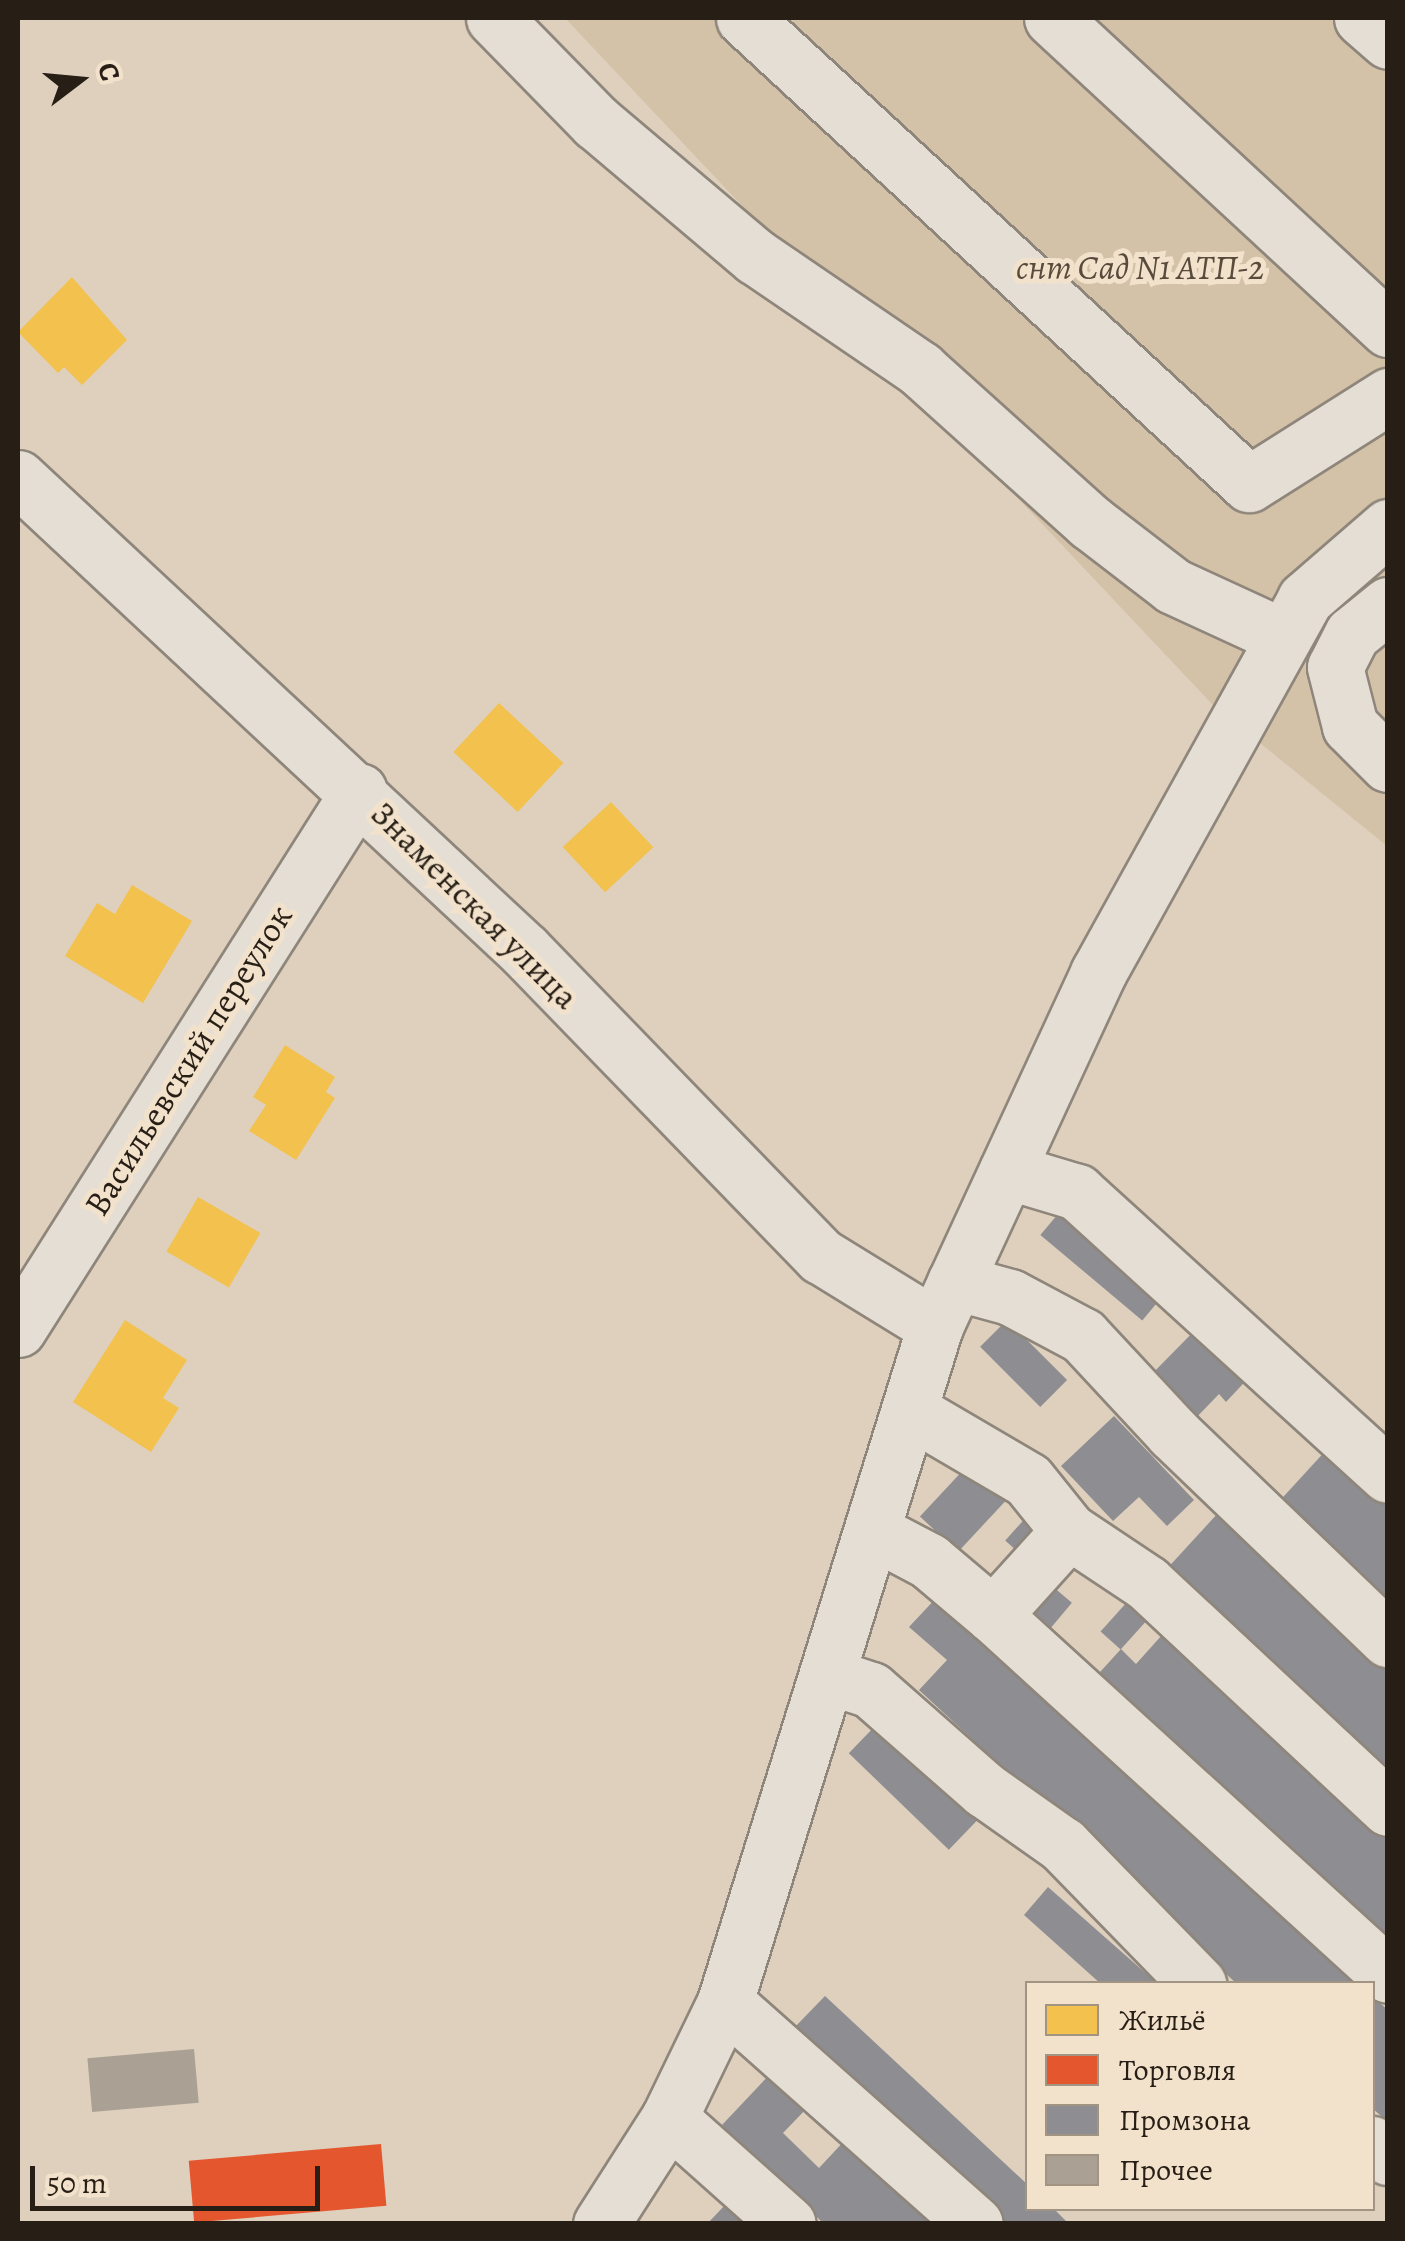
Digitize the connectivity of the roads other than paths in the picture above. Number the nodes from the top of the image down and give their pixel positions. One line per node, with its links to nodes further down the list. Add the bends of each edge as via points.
1 (494, 18): 11 (street, via 596,122 741,245 920,369 1090,522 1173,586)
2 (744, 18): 7 (street, via 1250,484)
3 (1052, 18): 6 (street)
4 (1362, 18): 5 (street)
5 (1388, 41)
6 (1388, 329)
7 (1388, 396)
8 (18, 478): 13 (street, Знаменская улица, via 226,678)
9 (1388, 527): 11 (street, via 1305,599)
10 (1388, 605): 12 (street, via 1352,634 1334,667 1350,726)
11 (1284, 637): 14 (street, via 1098,973)
12 (1388, 764)
13 (359, 791): 15 (street, Знаменская улица, via 821,1256); 16 (street, Васильевский переулок)
14 (1007, 1172): 15 (street); 18 (street, via 1078,1192)
15 (945, 1304): 17 (street); 22 (street, Знаменская улица, via 1010,1297 1083,1336 1173,1433)
16 (18, 1329)
17 (912, 1412): 19 (street); 20 (street, via 1028,1480)
18 (1388, 1476)
19 (874, 1532): 21 (street, via 929,1560); 23 (street)
20 (1069, 1532): 21 (street); 24 (street, via 1147,1583)
21 (993, 1615): 25 (street)
22 (1388, 1639)
23 (828, 1676): 26 (street, via 871,1690 985,1790 1063,1846); 27 (street)
24 (1388, 1808)
25 (1388, 1975)
26 (1195, 1981)
27 (725, 2002): 28 (street); 31 (street)
28 (670, 2118): 29 (street); 30 (street)
29 (601, 2224)
30 (788, 2224)
31 (974, 2224)

